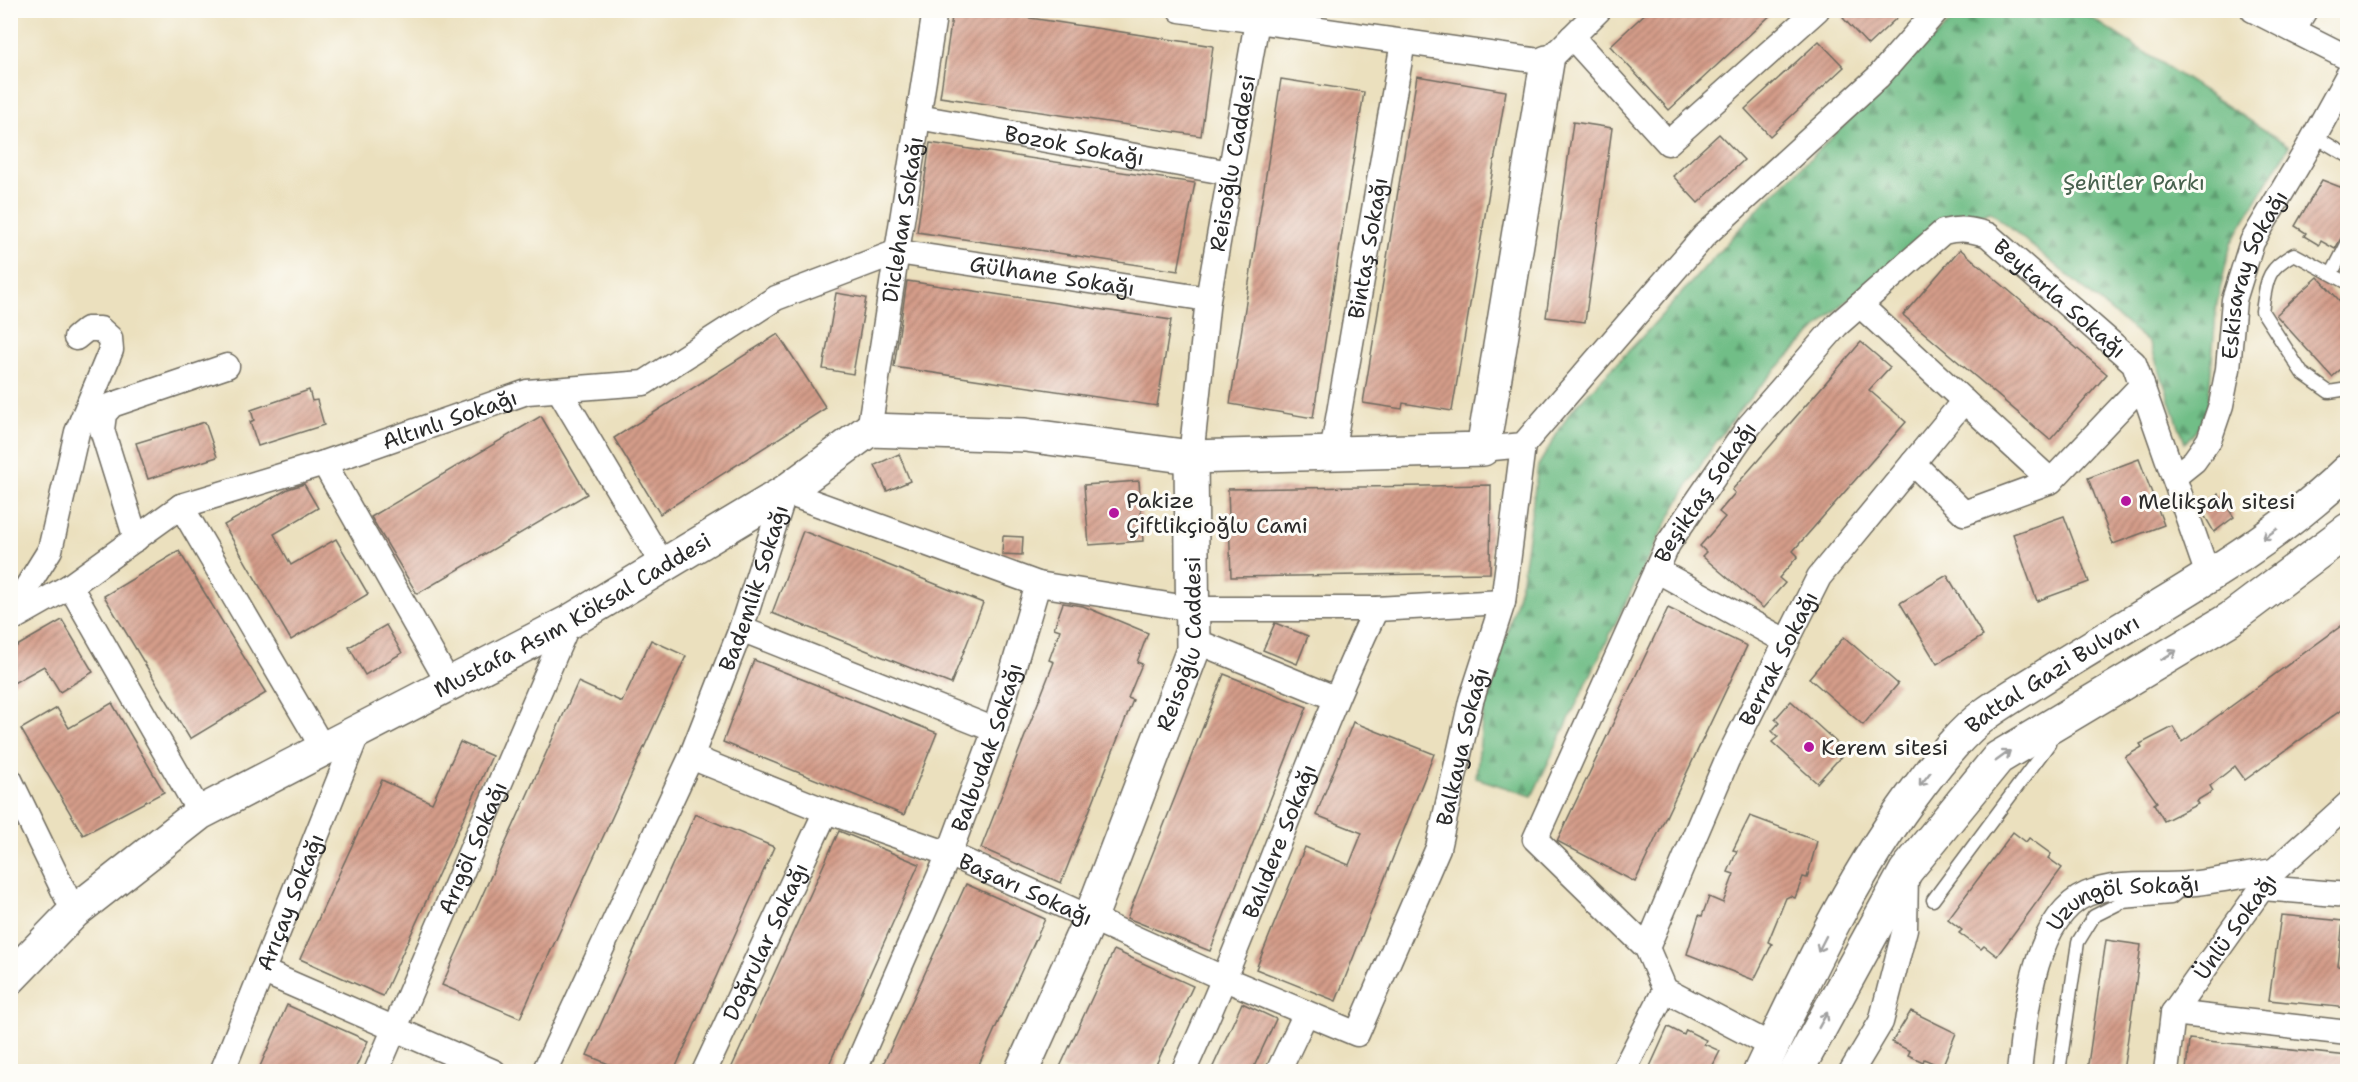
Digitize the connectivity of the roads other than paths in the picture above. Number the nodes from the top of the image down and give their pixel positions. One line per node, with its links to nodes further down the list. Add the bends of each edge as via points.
1 (935, 10): 14 (street, Diclehan Sokağı)
2 (1180, 10): 7 (street)
3 (1599, 10): 9 (street)
4 (1817, 10): 9 (street, via 1668,143)
5 (1937, 10): 32 (street, via 1878,77 1704,236)
6 (2253, 10): 8 (street)
7 (1258, 16): 10 (street); 17 (street, Reisoğlu Caddesi)
8 (2299, 20): 11 (street)
9 (1572, 37): 12 (street)
10 (1403, 42): 12 (street); 34 (street, Bintaş Sokağı)
11 (2348, 58)
12 (1547, 62): 33 (street)
13 (2348, 75): 15 (street, Eskisaray Sokağı)
14 (918, 117): 17 (street, Bozok Sokağı); 20 (street, Diclehan Sokağı)
15 (2314, 136): 16 (lane); 39 (street, Eskisaray Sokağı, via 2252,242 2234,300 2228,369 2209,440 2194,461)
16 (2348, 156)
17 (1230, 174): 23 (street, Reisoğlu Caddesi)
18 (1974, 230): 24 (street, Beşiktaş Sokağı, via 1958,228 1943,232); 27 (street, Beytarla Sokağı, via 1988,235 2134,363)
19 (2348, 242): 21 (lane)
20 (897, 252): 23 (street, Gülhane Sokağı); 29 (street, Altınlı Sokağı, via 776,298 644,383); 31 (street, Diclehan Sokağı)
21 (2332, 273): 22 (lane); 28 (lane, via 2294,254 2276,264 2266,284 2262,311 2302,373 2329,392)
22 (2348, 283)
23 (1208, 299): 35 (street, Reisoğlu Caddesi)
24 (1860, 305): 30 (street); 46 (street, Beşiktaş Sokağı, via 1837,325 1749,426 1668,544)
25 (76, 338): 52 (street, via 87,329 100,329 110,338 111,351 76,432 50,550)
26 (227, 366): 44 (street, via 112,405 104,414 102,430)
27 (2142, 385): 39 (street, Beytarla Sokağı); 40 (street)
28 (2348, 389)
29 (559, 390): 36 (street, Altınlı Sokağı, via 527,392); 45 (street)
30 (1964, 401): 37 (street, Berrak Sokağı); 40 (street)
31 (869, 430): 35 (street, via 1025,435); 41 (street, Mustafa Asım Köksal Caddesi)
32 (1523, 445): 33 (street); 50 (street, Balkaya Sokağı)
33 (1484, 449): 34 (street)
34 (1332, 453): 35 (street)
35 (1191, 457): 55 (street, Reisoğlu Caddesi)
36 (324, 463): 42 (street, Altınlı Sokağı); 58 (street)
37 (1913, 463): 40 (street, via 1964,513); 57 (street, Berrak Sokağı, via 1819,578)
38 (2348, 470): 47 (street, Battal Gazi Bulvarı, one-way to 47, via 2310,507)
39 (2174, 477): 47 (street, Beytarla Sokağı)
40 (2051, 481)
41 (785, 492): 45 (street, Mustafa Asım Köksal Caddesi); 48 (street, Bademlik Sokağı); 56 (street, Bademlik Sokağı)
42 (181, 506): 44 (street, Altınlı Sokağı); 63 (street)
43 (2348, 530): 60 (street, Battal Gazi Bulvarı, one-way to 43, via 2230,619)
44 (136, 539): 49 (street, Altınlı Sokağı)
45 (663, 565): 54 (street, Mustafa Asım Köksal Caddesi)
46 (1656, 570): 57 (street); 77 (street, Beşiktaş Sokağı, via 1535,839)
47 (2209, 578): 87 (street, Battal Gazi Bulvarı, one-way to 87, via 1985,714 1938,762 1897,815 1852,885)
48 (1038, 584): 55 (street, Bademlik Sokağı); 61 (street, Balbudak Sokağı)
49 (70, 586): 53 (street, Altınlı Sokağı); 68 (street)
50 (1503, 602): 51 (street); 86 (street, Balkaya Sokağı, via 1471,701 1438,848)
51 (1376, 609): 55 (street); 59 (street, Balıdere Sokağı)
52 (10, 614)
53 (10, 620)
54 (569, 622): 58 (street, Mustafa Asım Köksal Caddesi); 84 (street, Arıgöl Sokağı)
55 (1193, 624): 59 (street); 76 (street, Reisoğlu Caddesi, via 1193,650)
56 (741, 629): 61 (street); 64 (street, Bademlik Sokağı)
57 (1787, 642): 77 (street, Berrak Sokağı, via 1727,760)
58 (449, 684): 62 (street, Mustafa Asım Köksal Caddesi)
59 (1335, 698): 80 (street, Balıdere Sokağı)
60 (2050, 727): 70 (street, Battal Gazi Bulvarı, one-way to 60, via 1998,758); 74 (lane, via 2049,744)
61 (995, 730): 69 (street, Balbudak Sokağı)
62 (358, 732): 63 (street, Mustafa Asım Köksal Caddesi); 78 (street, Arıçay Sokağı)
63 (324, 750): 68 (street, Mustafa Asım Köksal Caddesi)
64 (691, 757): 67 (street, Başarı Sokağı); 91 (street, Bademlik Sokağı)
65 (10, 780): 75 (street)
66 (2348, 804): 71 (street, Ünlü Sokağı)
67 (826, 811): 69 (street, Başarı Sokağı); 92 (street, Doğrular Sokağı)
68 (201, 813): 75 (street, Mustafa Asım Köksal Caddesi)
69 (949, 854): 76 (street, Başarı Sokağı); 93 (street, Balbudak Sokağı)
70 (1906, 871): 98 (street, Battal Gazi Bulvarı, one-way to 70); 99 (street, via 1905,929 1881,1022)
71 (2269, 879): 72 (street, Uzungöl Sokağı); 73 (street, Uzungöl Sokağı); 83 (street, Ünlü Sokağı)
72 (2187, 884): 100 (street, Uzungöl Sokağı, via 2107,888 2086,895 2068,908 2032,974); 101 (lane, via 2171,898 2121,902 2094,916 2078,942)
73 (2348, 895)
74 (1933, 900)
75 (74, 912): 79 (street, Mustafa Asım Köksal Caddesi)
76 (1090, 919): 80 (street, Başarı Sokağı); 94 (street, Reisoğlu Caddesi)
77 (1647, 948): 81 (street)
78 (262, 971): 84 (street); 88 (street, Arıçay Sokağı)
79 (10, 978)
80 (1225, 979): 82 (street, Başarı Sokağı); 95 (street, Balıdere Sokağı)
81 (1665, 990): 87 (street); 97 (street)
82 (1306, 1013): 86 (street, Başarı Sokağı); 96 (street)
83 (2173, 1013): 85 (street); 102 (street, Ünlü Sokağı)
84 (395, 1029): 89 (street, Arıgöl Sokağı); 90 (street)
85 (2348, 1033)
86 (1357, 1034)
87 (1766, 1059)
88 (222, 1071)
89 (376, 1071)
90 (494, 1071)
91 (544, 1071)
92 (704, 1071)
93 (854, 1071)
94 (1021, 1071)
95 (1183, 1071)
96 (1278, 1071)
97 (1623, 1071)
98 (1796, 1071)
99 (1851, 1071)
100 (2019, 1071)
101 (2059, 1071)
102 (2166, 1071)

